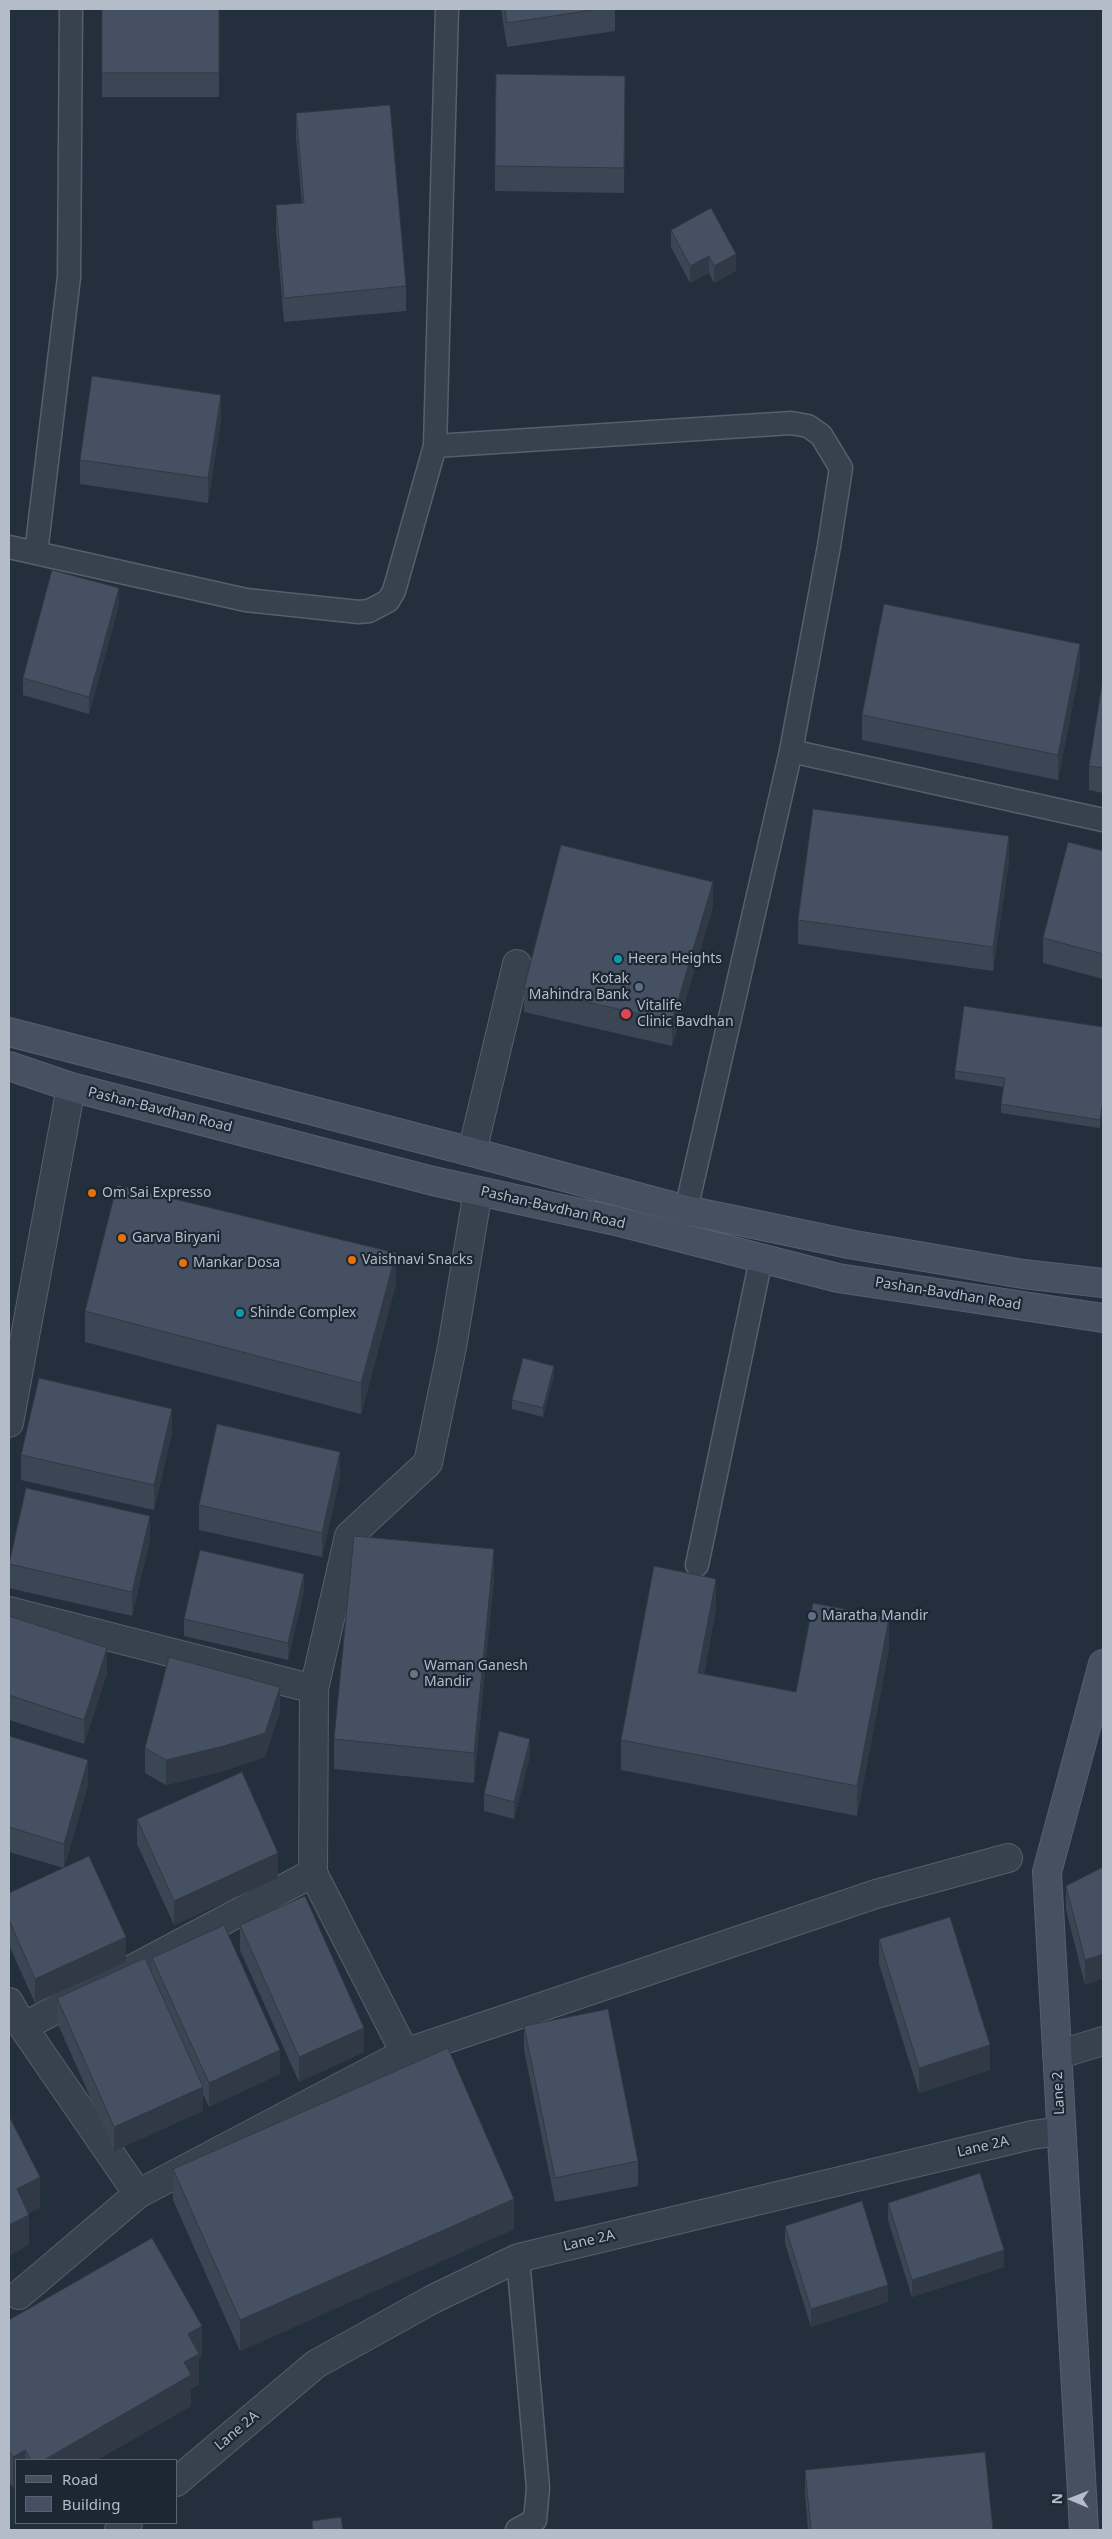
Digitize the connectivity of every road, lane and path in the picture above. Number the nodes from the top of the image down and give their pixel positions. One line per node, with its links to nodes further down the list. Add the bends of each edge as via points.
1 (71, 9): 5 (lane, via 69,277)
2 (447, 9): 3 (lane)
3 (435, 446): 5 (lane, via 394,591 388,601 369,611 315,609 246,600); 6 (lane, via 791,423 808,426 821,435 841,468)
4 (9, 547): 5 (lane)
5 (36, 553)
6 (791, 751): 7 (lane); 14 (lane)
7 (1103, 820)
8 (517, 964): 12 (street)
9 (9, 1032): 12 (main road)
10 (9, 1066): 11 (main road, Pashan-Bavdhan Road)
11 (71, 1087): 13 (main road, Pashan-Bavdhan Road); 18 (street)
12 (472, 1152): 14 (main road)
13 (478, 1191): 15 (main road, Pashan-Bavdhan Road, via 616,1221); 22 (street, via 452,1347 428,1463 349,1536)
14 (686, 1210): 16 (main road, via 849,1244 1023,1274)
15 (762, 1259): 17 (main road, Pashan-Bavdhan Road, via 838,1278); 19 (lane)
16 (1103, 1283)
17 (1103, 1318)
18 (9, 1422)
19 (697, 1565)
20 (9, 1611): 22 (street)
21 (1103, 1664): 29 (main road, Lane 2, via 1047,1872)
22 (314, 1689): 24 (street)
23 (1008, 1858): 28 (street, via 876,1894)
24 (314, 1873): 26 (street); 28 (street)
25 (9, 2002): 26 (street)
26 (24, 2027): 31 (street)
27 (1103, 2041): 29 (street)
28 (405, 2053): 31 (street)
29 (1058, 2055): 30 (main road, Lane 2)
30 (1061, 2131): 32 (street, Lane 2A, via 1032,2135); 36 (main road, Lane 2)
31 (138, 2194): 33 (street)
32 (518, 2258): 34 (street, Lane 2A, via 433,2299 316,2364); 35 (lane, via 538,2488)
33 (20, 2295)
34 (178, 2480)
35 (529, 2527)
36 (1084, 2530)

